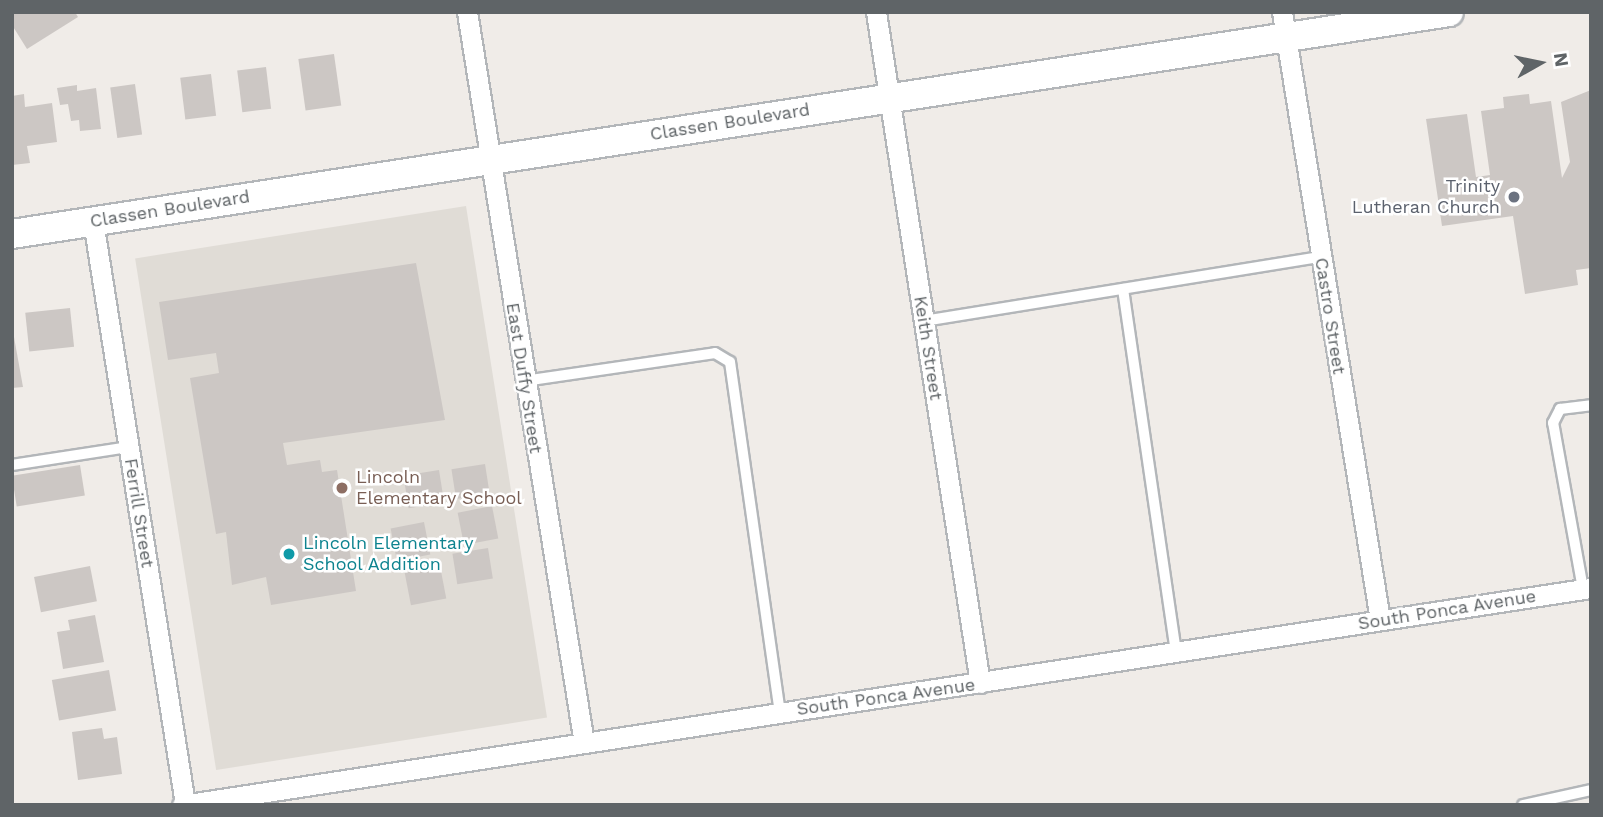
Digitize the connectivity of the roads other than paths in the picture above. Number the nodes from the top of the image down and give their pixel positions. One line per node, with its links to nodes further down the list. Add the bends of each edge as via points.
1 (467, 12): 6 (street, East Duffy Street)
2 (876, 12): 5 (street, Keith Street)
3 (1449, 12): 4 (main road, Classen Boulevard)
4 (1284, 25): 5 (main road, Classen Boulevard); 9 (street, Castro Street)
5 (890, 96): 6 (main road, Classen Boulevard); 11 (street, Keith Street)
6 (490, 160): 7 (main road, Classen Boulevard); 12 (street, East Duffy Street)
7 (93, 221): 8 (main road, Classen Boulevard); 14 (street, Ferrill Street)
8 (12, 234)
9 (1320, 257): 10 (lane); 17 (street, Castro Street)
10 (1123, 289): 11 (lane); 18 (lane)
11 (924, 321): 19 (street, Keith Street)
12 (524, 381): 20 (lane, via 715,353 730,362); 21 (street, East Duffy Street)
13 (1591, 405): 16 (lane, via 1560,408 1553,424)
14 (128, 447): 15 (lane); 23 (street, Ferrill Street)
15 (12, 465)
16 (1587, 588): 17 (street, South Ponca Avenue)
17 (1380, 620): 18 (street, South Ponca Avenue)
18 (1176, 652): 19 (street, South Ponca Avenue)
19 (980, 683): 20 (street, South Ponca Avenue)
20 (780, 713): 21 (street, South Ponca Avenue)
21 (584, 743): 23 (street, South Ponca Avenue)
22 (1591, 790): 24 (lane)
23 (183, 805)
24 (1522, 805)

